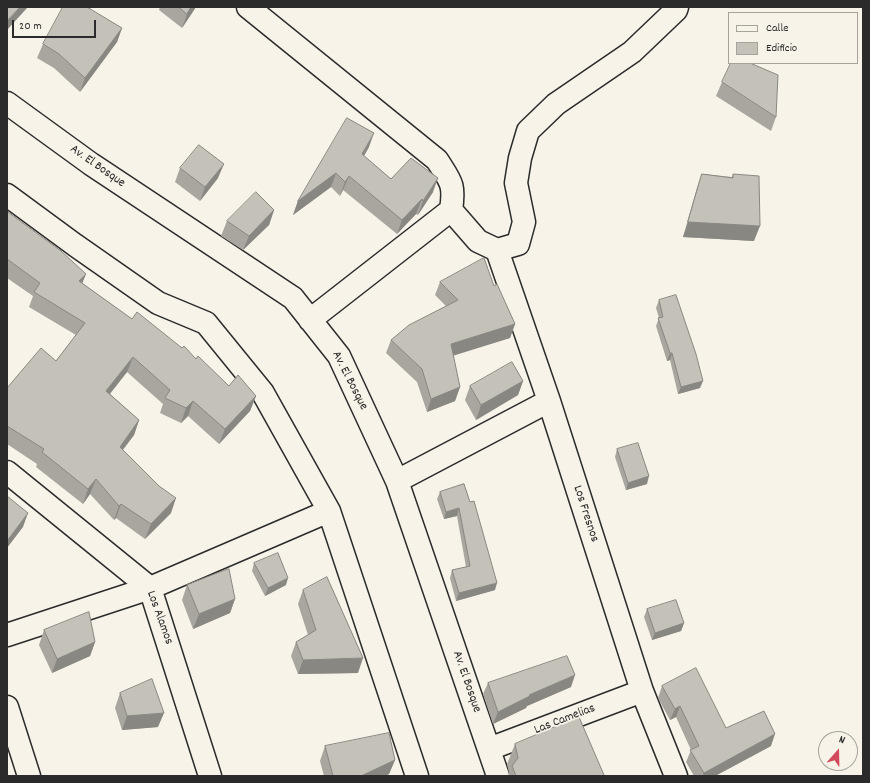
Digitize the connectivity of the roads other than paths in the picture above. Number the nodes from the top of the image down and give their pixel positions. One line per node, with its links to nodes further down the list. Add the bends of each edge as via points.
1 (248, 7): 5 (street, via 437,160 452,183)
2 (677, 7): 6 (street, via 632,52 556,104 528,131 516,183 524,222 518,244)
3 (7, 103): 7 (street, Av. El Bosque, via 91,164 293,298)
4 (7, 195): 11 (street, via 158,303 206,323 263,393)
5 (451, 210): 6 (street, via 478,241); 7 (street)
6 (497, 250): 8 (street, Los Fresnos)
7 (310, 320): 10 (street, Av. El Bosque, via 339,356)
8 (549, 401): 10 (street); 14 (street, Los Fresnos)
9 (7, 472): 12 (street, Los Alamos)
10 (397, 481): 16 (street, Av. El Bosque)
11 (329, 511): 12 (street); 19 (street)
12 (150, 588): 13 (street); 18 (street, Los Alamos)
13 (7, 635)
14 (642, 691): 16 (street, Las Camelias); 21 (street, Los Fresnos)
15 (7, 708): 17 (street)
16 (489, 749): 20 (street, Av. El Bosque)
17 (29, 776)
18 (210, 776)
19 (417, 776)
20 (498, 776)
21 (676, 776)

